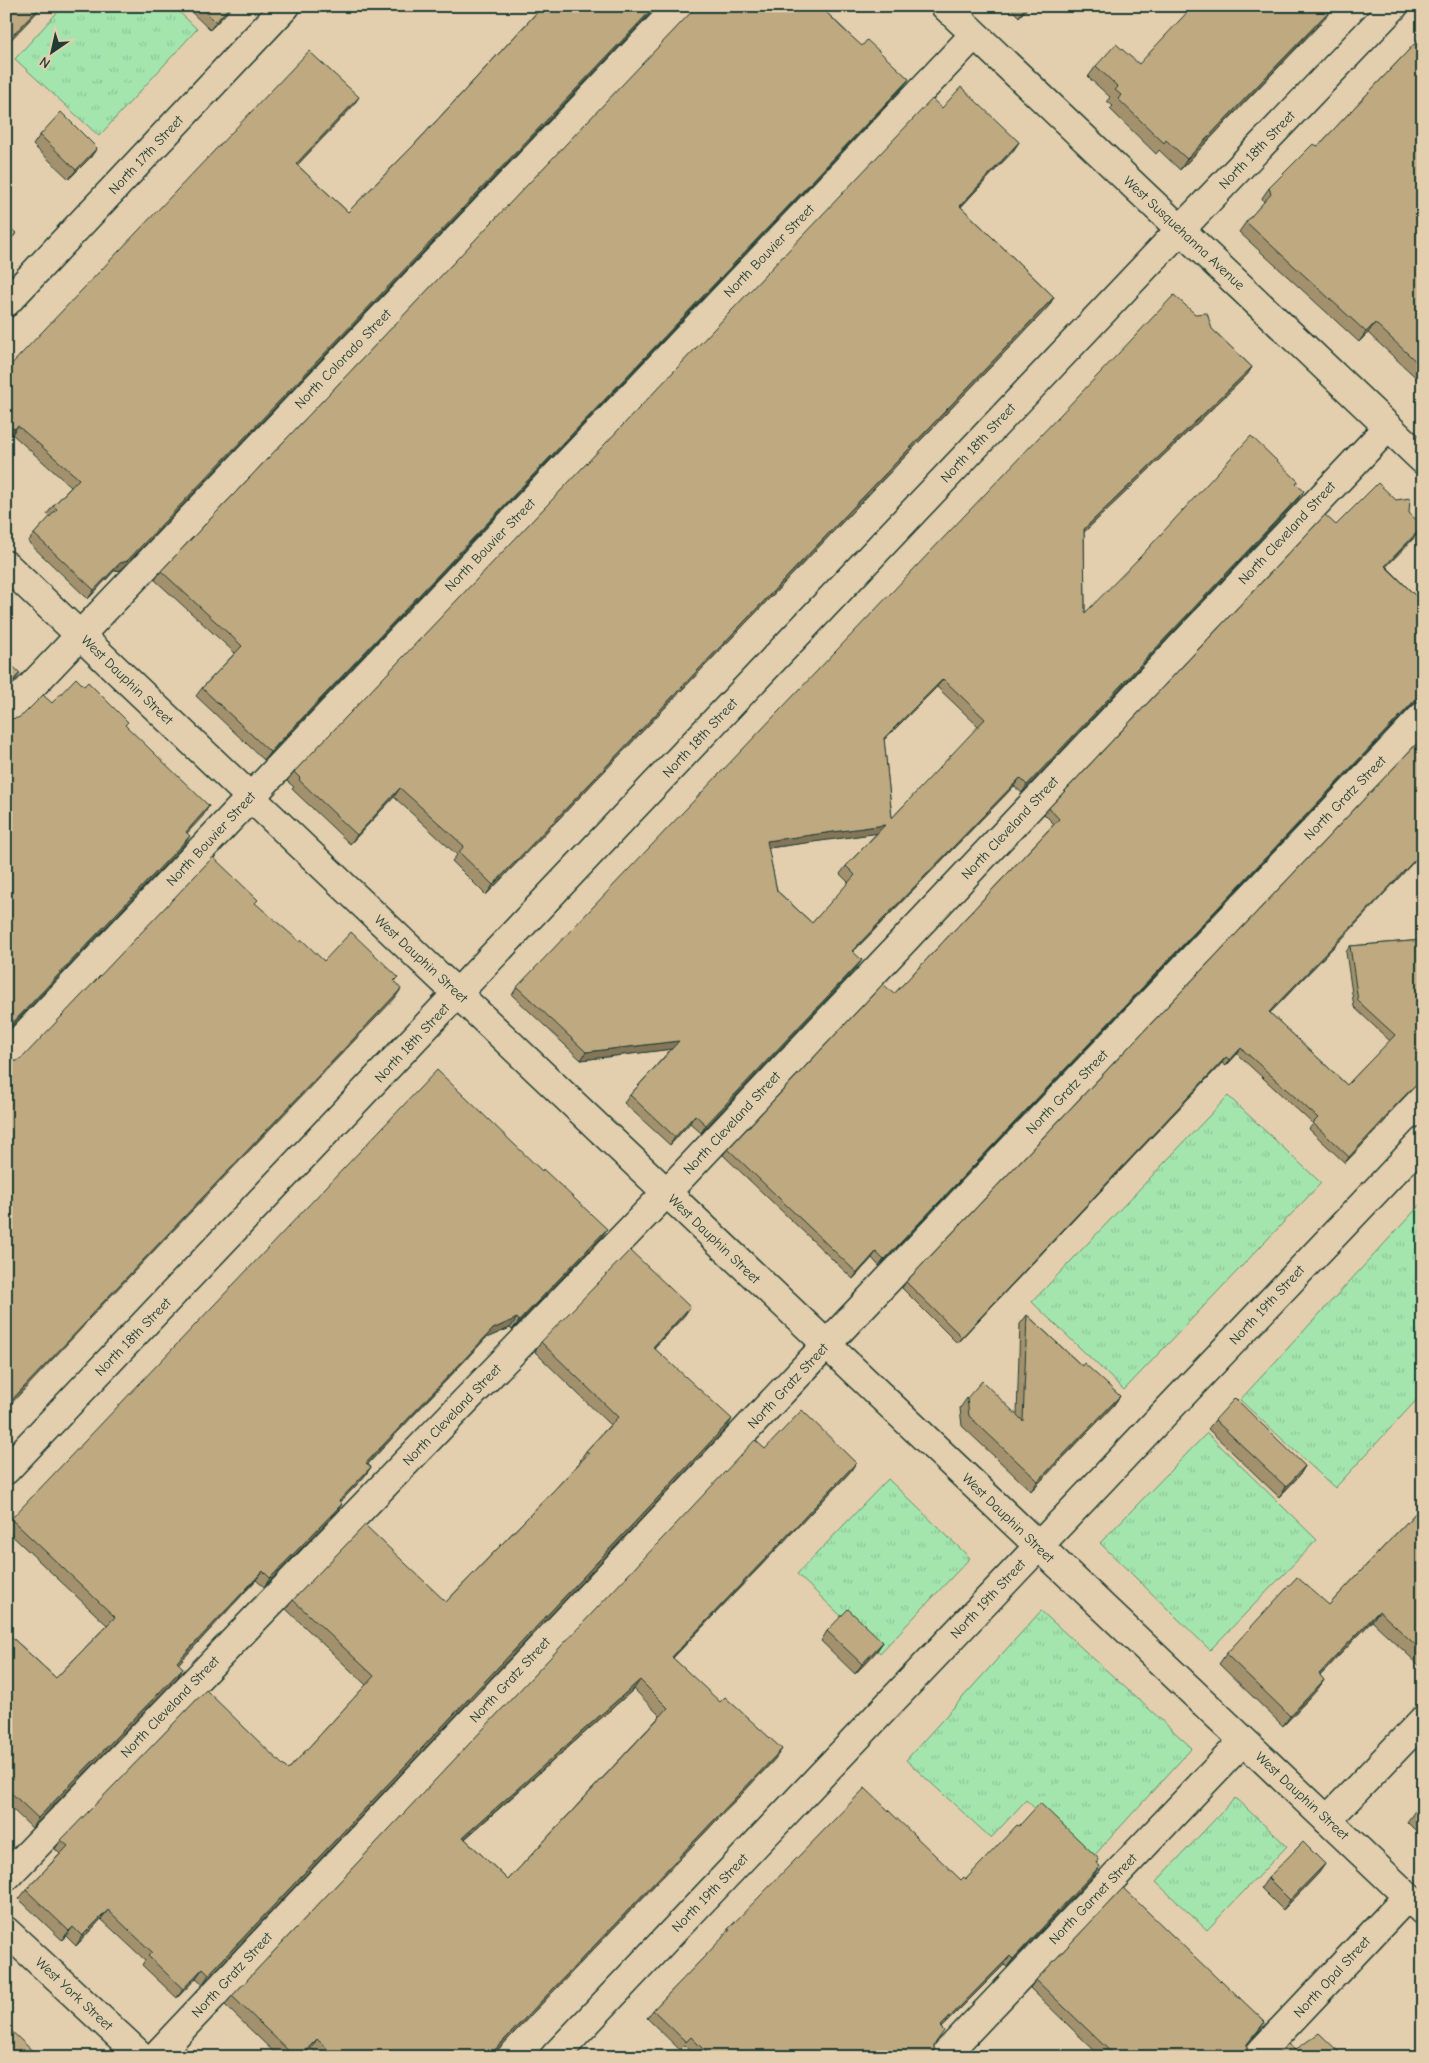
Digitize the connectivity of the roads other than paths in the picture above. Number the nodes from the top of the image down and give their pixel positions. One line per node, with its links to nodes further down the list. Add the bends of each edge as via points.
1 (286, 6): 7 (street, North 17th Street)
2 (679, 6): 11 (street, North Colorado Street)
3 (945, 6): 5 (street, West Susquehanna Avenue)
4 (1394, 6): 6 (street, North 18th Street)
5 (974, 34): 6 (street, West Susquehanna Avenue); 14 (street, North Bouvier Street)
6 (1180, 230): 8 (street, West Susquehanna Avenue); 15 (street, North 18th Street)
7 (6, 303)
8 (1388, 427): 9 (street, West Susquehanna Avenue); 18 (street, North Cleveland Street)
9 (1423, 460)
10 (6, 565): 11 (street, West Dauphin Street)
11 (80, 635): 12 (street, North Colorado Street); 14 (street, West Dauphin Street)
12 (6, 712)
13 (1423, 716): 19 (street, North Gratz Street)
14 (250, 798): 15 (street, West Dauphin Street); 16 (street, North Bouvier Street)
15 (458, 994): 18 (street, West Dauphin Street); 20 (street, North 18th Street)
16 (6, 1055)
17 (1423, 1141): 21 (street, North 19th Street)
18 (666, 1193): 19 (street, West Dauphin Street); 25 (street, North Cleveland Street)
19 (826, 1345): 21 (street, West Dauphin Street); 29 (street, North Gratz Street)
20 (6, 1470)
21 (1038, 1546): 23 (street, West Dauphin Street); 30 (street, North 19th Street)
22 (1423, 1720): 24 (street)
23 (1243, 1741): 24 (street, West Dauphin Street); 31 (street, North Garnet Street)
24 (1327, 1820): 26 (street, West Dauphin Street)
25 (6, 1877)
26 (1415, 1904): 32 (street, North Opal Street)
27 (6, 1931): 28 (street, West York Street)
28 (142, 2057)
29 (155, 2057)
30 (554, 2057)
31 (943, 2057)
32 (1256, 2057)

